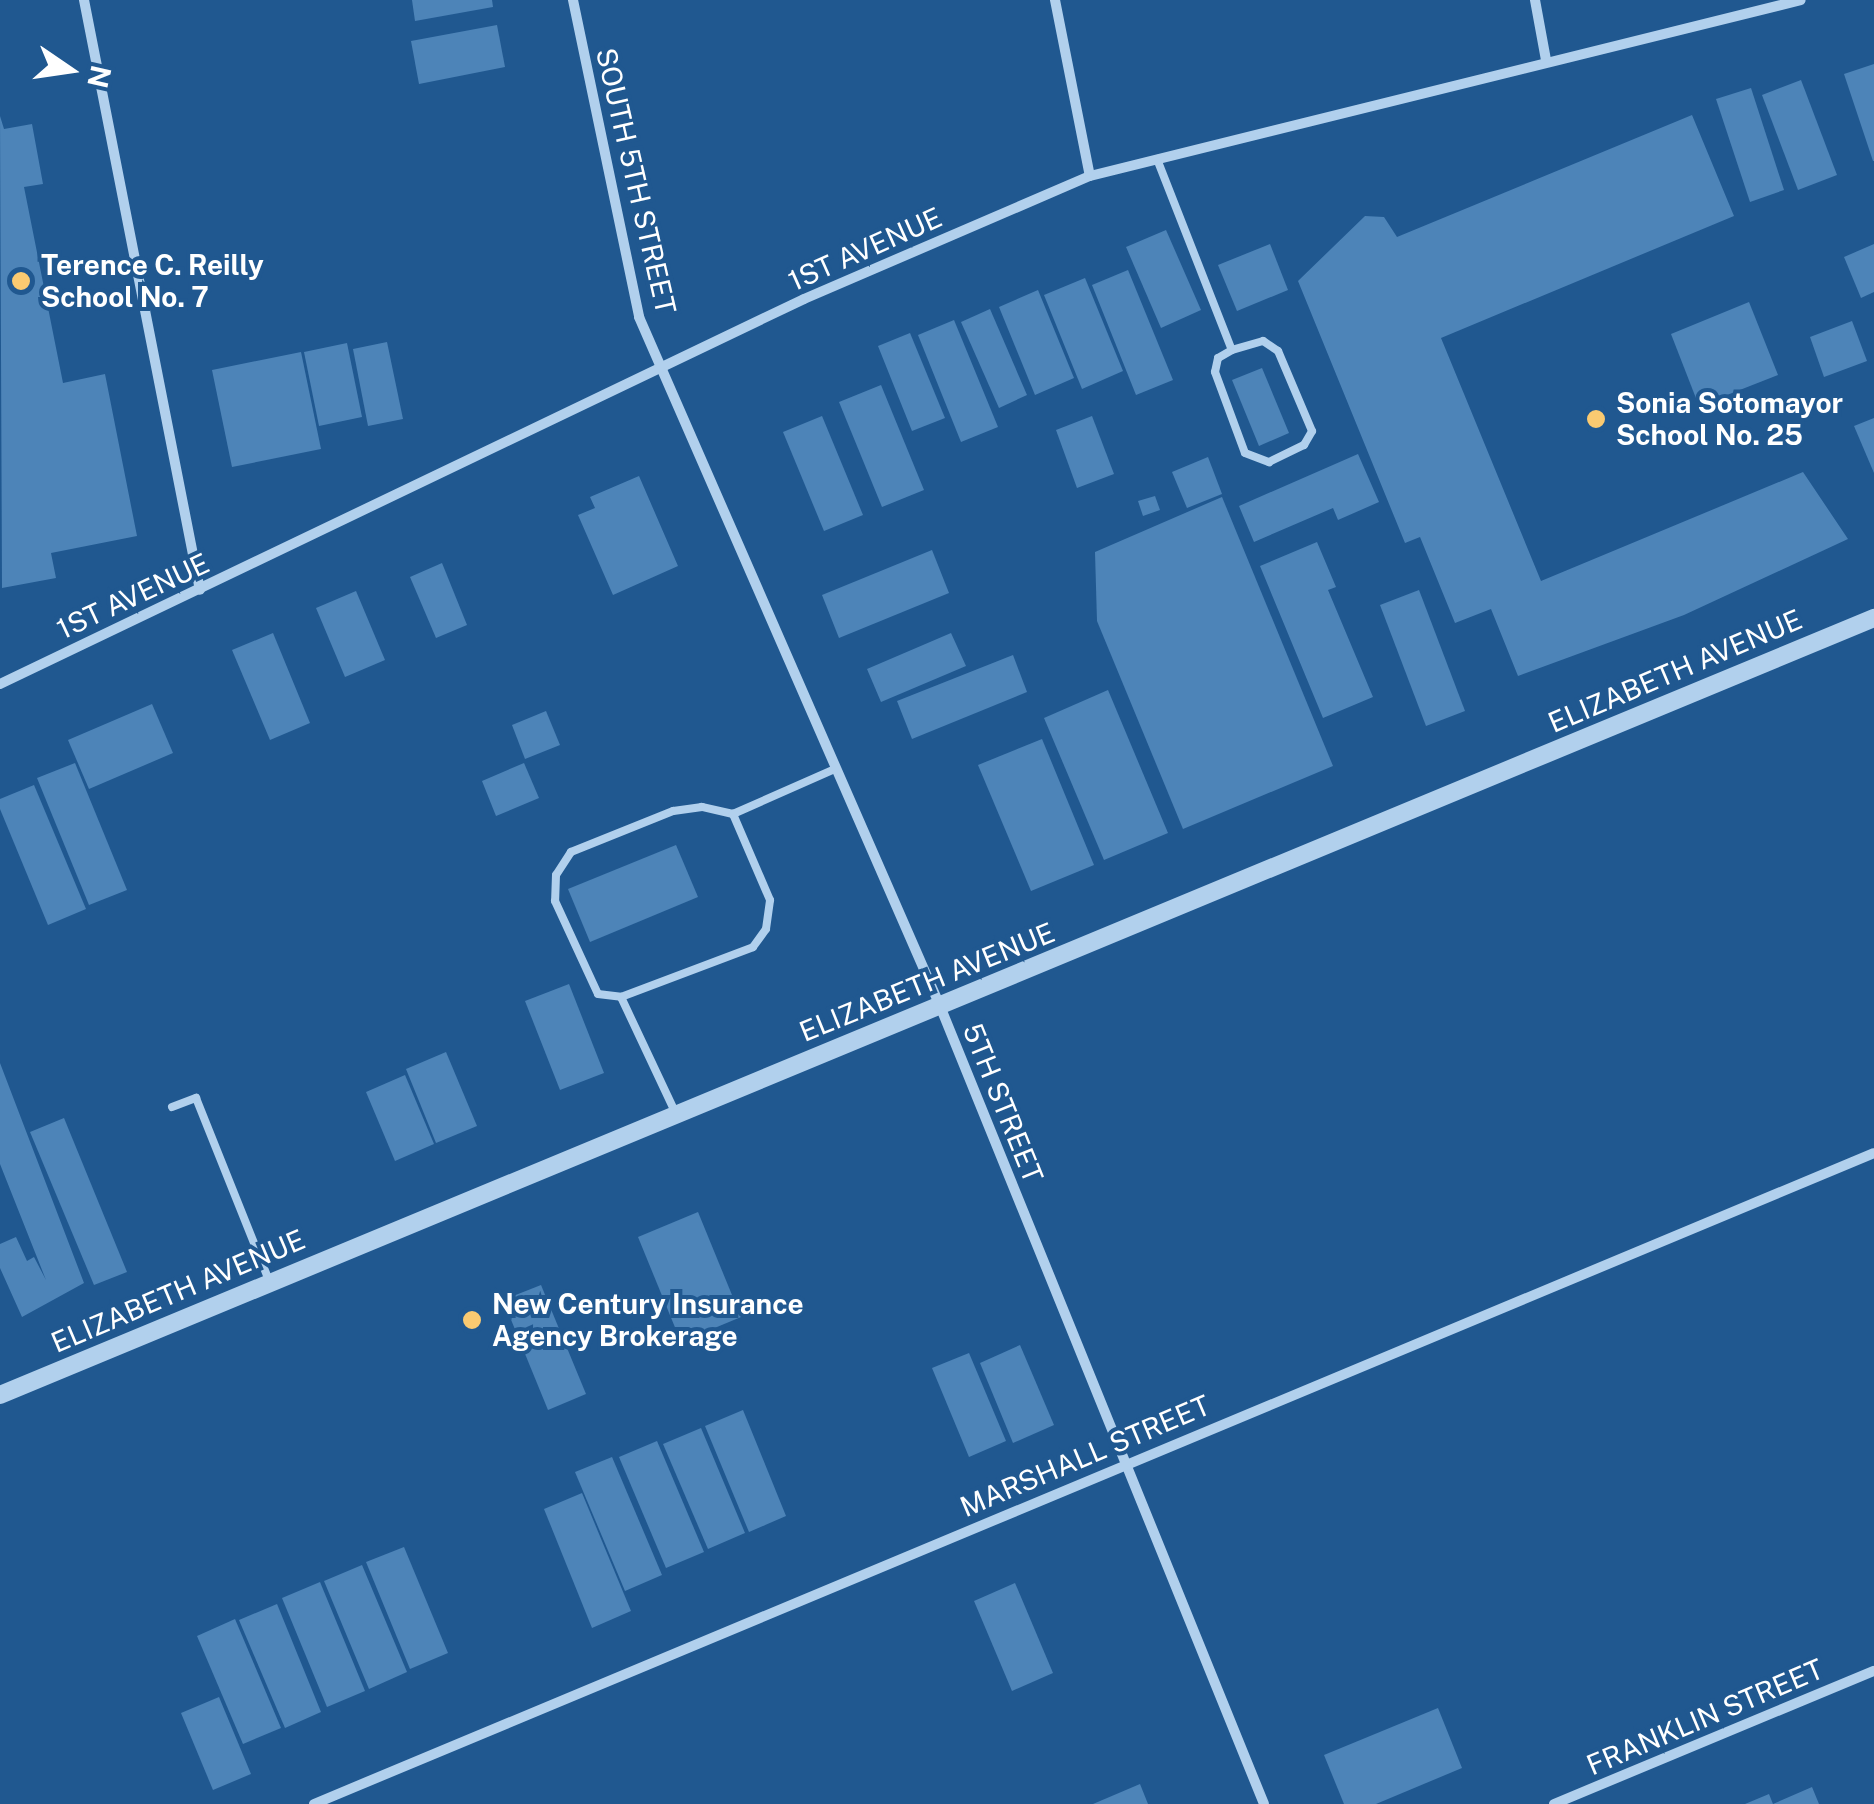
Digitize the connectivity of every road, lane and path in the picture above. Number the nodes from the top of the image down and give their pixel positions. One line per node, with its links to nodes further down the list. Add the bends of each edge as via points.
1 (84, 0): 11 (street)
2 (573, 0): 10 (street, SOUTH 5TH STREET, via 640,317)
3 (1055, 0): 8 (street)
4 (1535, 0): 6 (street)
5 (1801, 0): 6 (street, 1ST AVENUE)
6 (1546, 60): 7 (street, 1ST AVENUE)
7 (1156, 159): 8 (street, 1ST AVENUE); 9 (lane)
8 (1090, 176): 10 (street, 1ST AVENUE, via 804,300)
9 (1232, 350): 9 (lane, via 1214,364 1245,453 1270,462 1304,444 1312,431 1278,351 1263,341)
10 (664, 369): 11 (street, 1ST AVENUE); 14 (street, 5TH STREET)
11 (200, 590): 13 (street, 1ST AVENUE)
12 (1874, 618): 17 (street, ELIZABETH AVENUE)
13 (0, 684)
14 (835, 770): 15 (lane); 17 (street, 5TH STREET)
15 (733, 814): 16 (lane, via 770,900 766,929 753,947); 16 (lane, via 702,807 672,811 571,852 556,874 556,900 598,994)
16 (621, 998): 19 (lane)
17 (940, 1006): 19 (street, ELIZABETH AVENUE); 23 (street, 5TH STREET)
18 (172, 1106): 21 (lane, via 196,1098)
19 (676, 1114): 21 (street, ELIZABETH AVENUE)
20 (1874, 1153): 23 (street, MARSHALL STREET)
21 (270, 1283): 22 (street, ELIZABETH AVENUE)
22 (0, 1395)
23 (1128, 1462): 25 (street, MARSHALL STREET); 26 (street, 5TH STREET)
24 (1874, 1671): 27 (street, FRANKLIN STREET)
25 (314, 1804)
26 (1264, 1804)
27 (1554, 1804)

